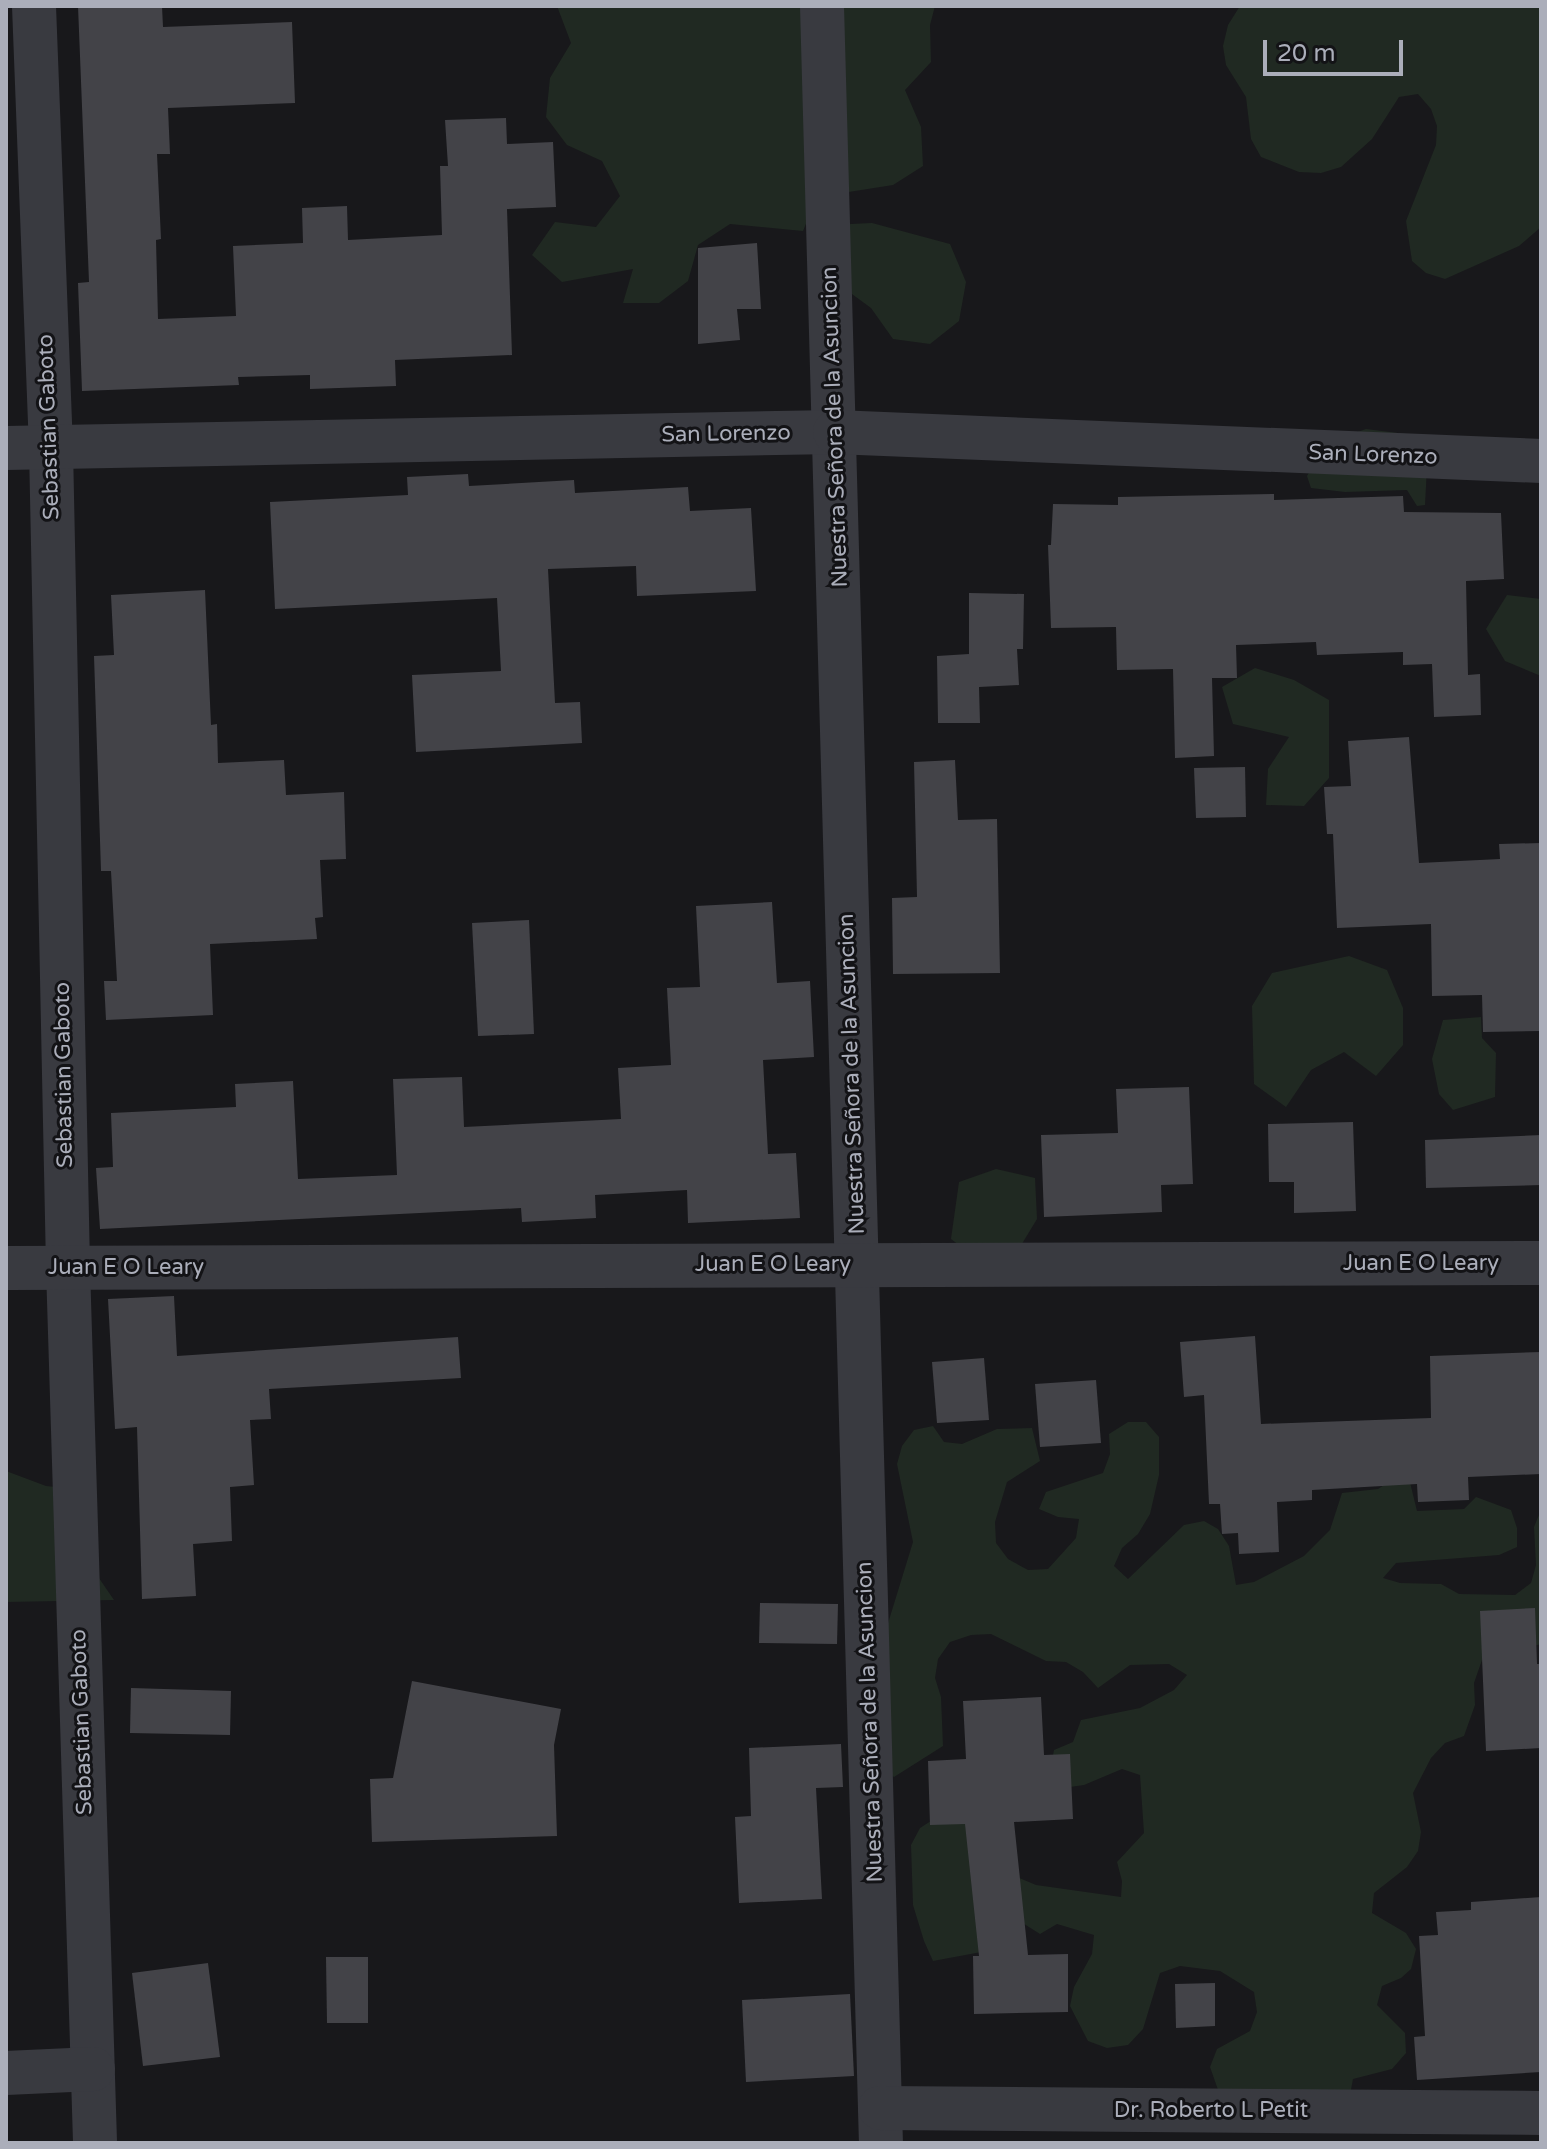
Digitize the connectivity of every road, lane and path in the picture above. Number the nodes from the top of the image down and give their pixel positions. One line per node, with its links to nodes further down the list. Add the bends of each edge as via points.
1 (34, 6): 5 (street, Sebastian Gaboto)
2 (822, 6): 3 (street, Nuestra Señora de la Asuncion)
3 (835, 432): 5 (street, San Lorenzo); 6 (street, San Lorenzo); 8 (street, Nuestra Señora de la Asuncion)
4 (6, 448): 5 (street, San Lorenzo)
5 (51, 448): 10 (street, Sebastian Gaboto)
6 (1541, 461)
7 (1541, 1263): 8 (street, Juan E O Leary)
8 (858, 1265): 10 (street, Juan E O Leary); 14 (street, Nuestra Señora de la Asuncion)
9 (6, 1268): 10 (street, Juan E O Leary)
10 (68, 1268): 11 (street, Sebastian Gaboto)
11 (93, 2069): 12 (street); 15 (street, Sebastian Gaboto)
12 (6, 2073)
13 (1541, 2113): 14 (street, Dr. Roberto L Petit)
14 (881, 2126)
15 (95, 2143)

